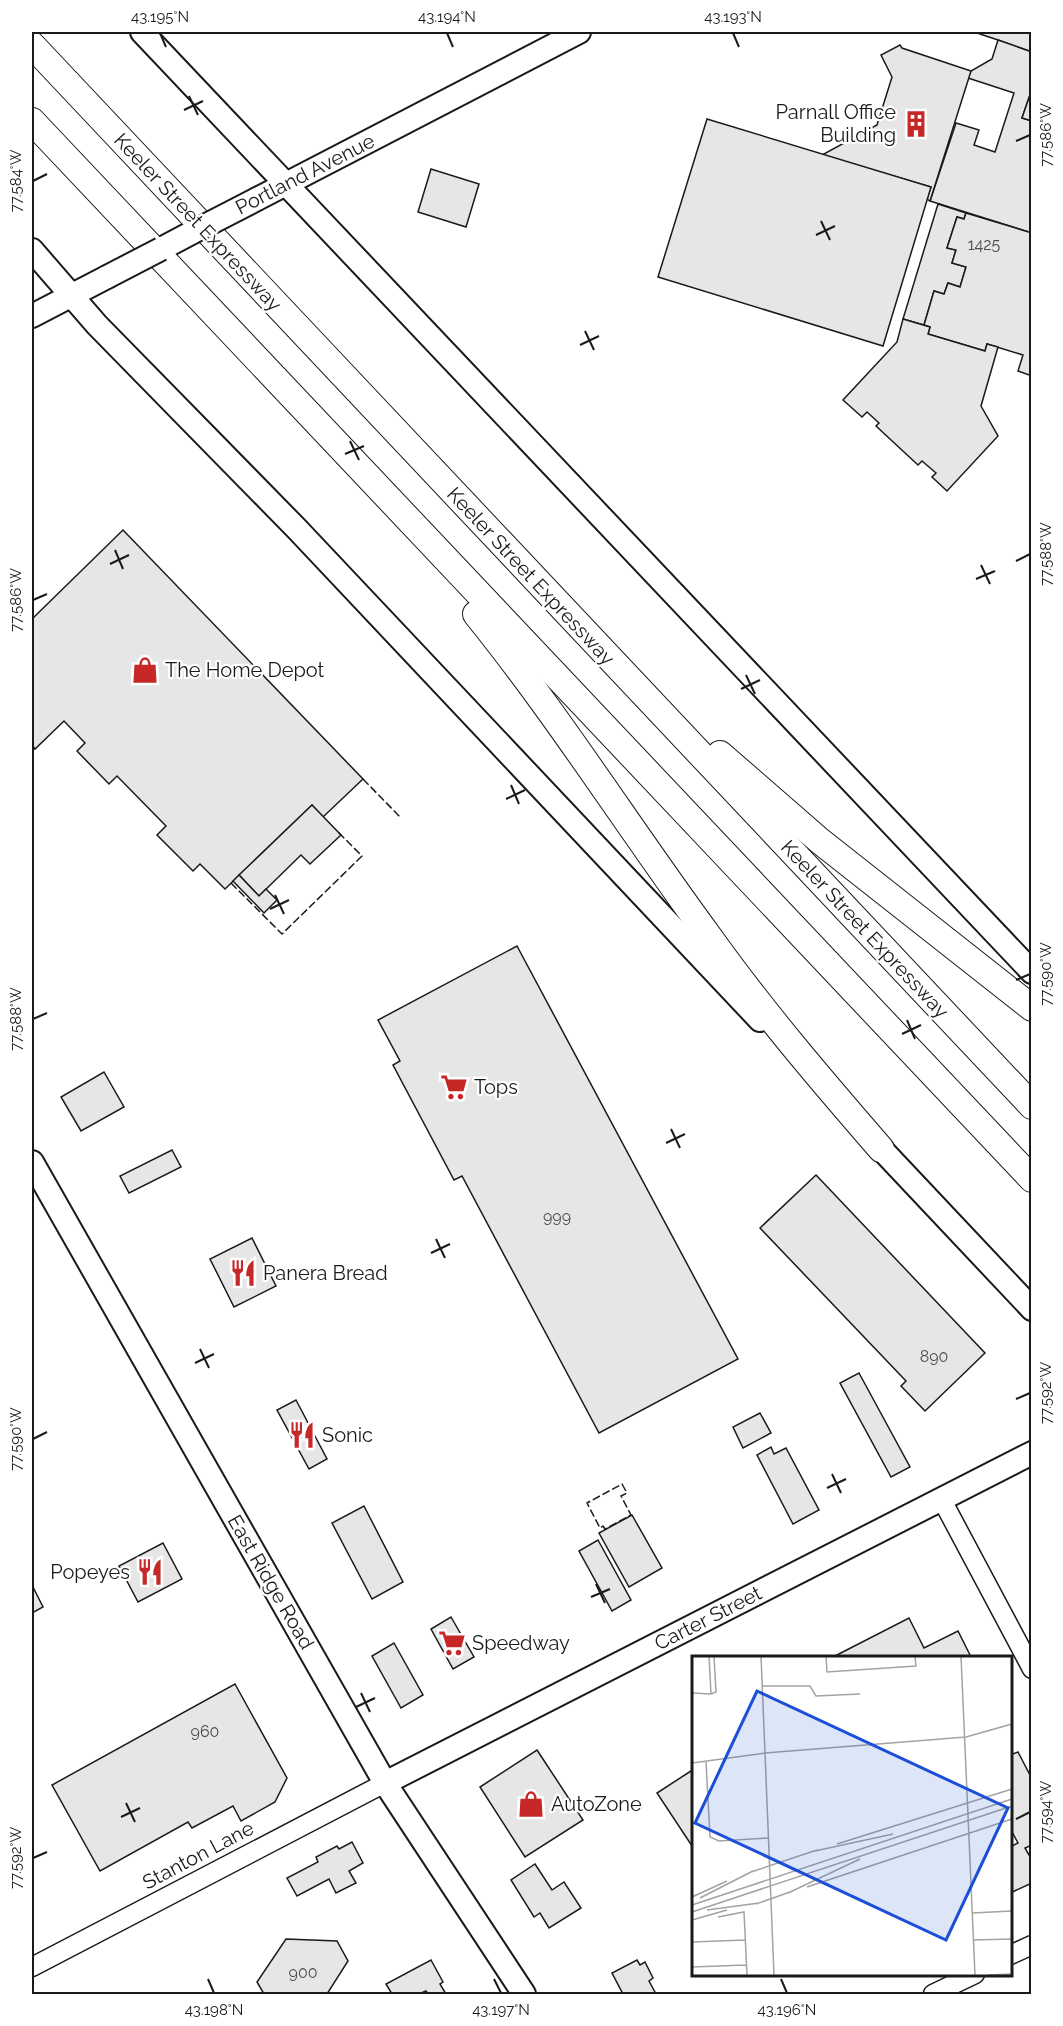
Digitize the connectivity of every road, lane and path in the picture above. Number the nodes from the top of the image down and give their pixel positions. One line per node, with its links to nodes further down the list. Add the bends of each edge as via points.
1 (142, 32): 5 (main road)
2 (579, 32): 5 (main road, Portland Avenue)
3 (32, 45): 10 (highway, Keeler Street Expressway)
4 (32, 121): 9 (highway)
5 (287, 184): 7 (main road, Portland Avenue, bridge); 11 (main road)
6 (32, 250): 7 (main road)
7 (71, 296): 8 (main road, Portland Avenue); 14 (main road, via 297,529)
8 (32, 316)
9 (316, 423): 14 (highway, via 497,640 727,961); 16 (highway)
10 (484, 525): 12 (highway, via 762,792); 13 (highway, Keeler Street Expressway)
11 (1032, 972)
12 (1032, 1008)
13 (1032, 1106)
14 (881, 1149): 17 (main road)
15 (32, 1162): 21 (main road, East Ridge Road)
16 (1032, 1179)
17 (1032, 1309)
18 (1032, 1453): 19 (main road, Carter Street)
19 (942, 1500): 20 (street); 21 (main road, Carter Street)
20 (1032, 1669)
21 (385, 1783): 24 (street, Stanton Lane); 26 (main road, East Ridge Road)
22 (1032, 1945): 23 (street)
23 (1012, 1955)
24 (32, 1967)
25 (973, 1975): 27 (street)
26 (524, 1995)
27 (933, 1995)

